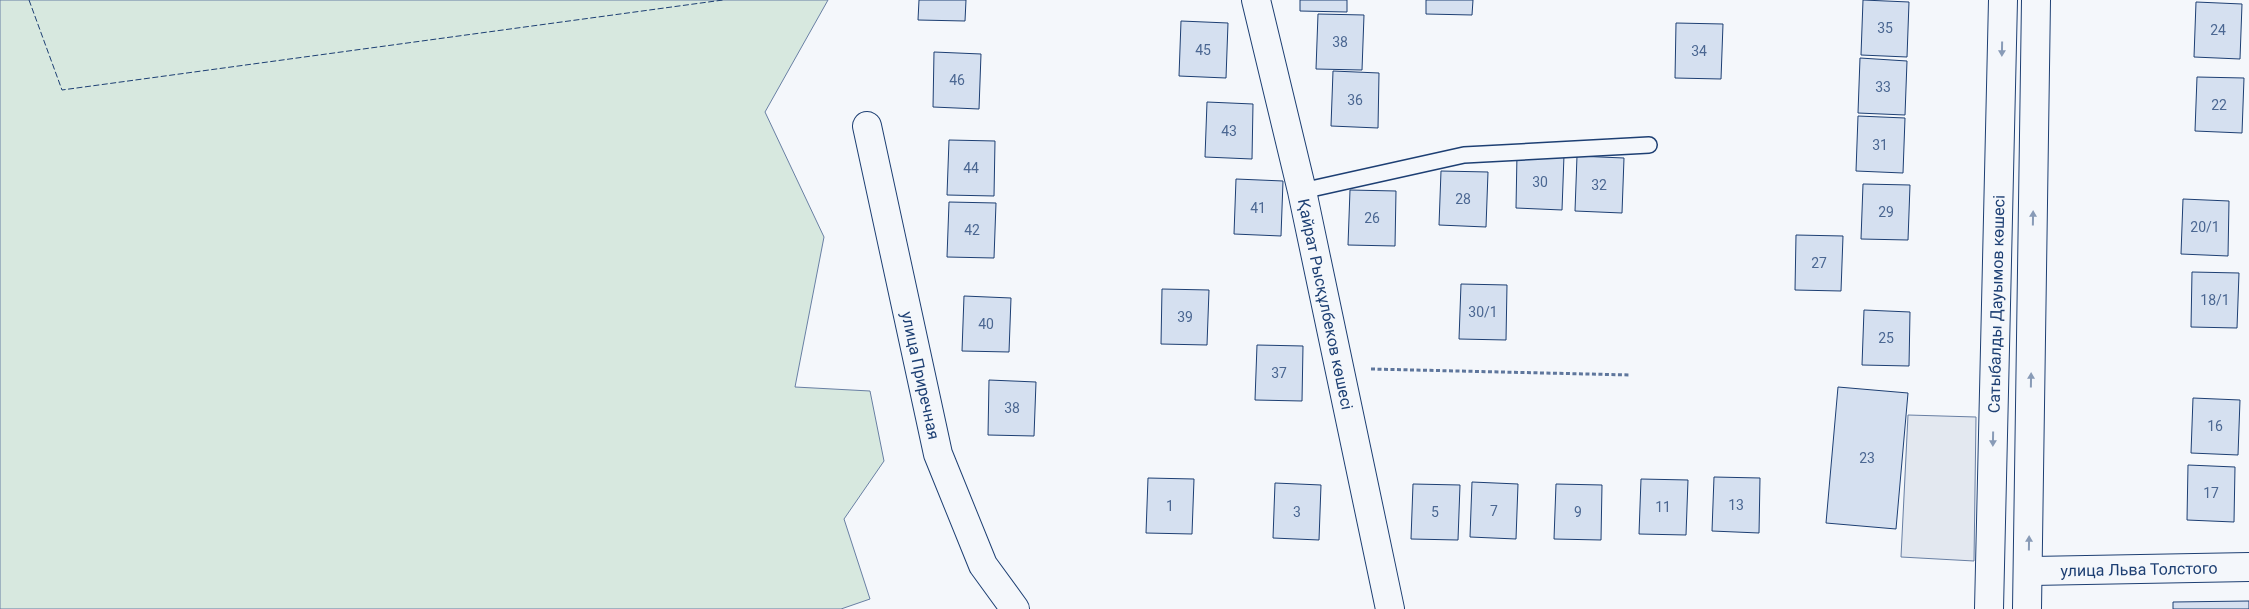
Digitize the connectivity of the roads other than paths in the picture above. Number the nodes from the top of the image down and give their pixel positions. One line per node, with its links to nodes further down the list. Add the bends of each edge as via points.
1 (1256, 0): 6 (street, Қайрат Рысқұлбеков көшесі)
2 (2003, 0): 11 (street, Сатыбалды Дауымов көшесі, one-way to 11)
3 (2036, 0): 8 (street, one-way to 3)
4 (867, 126): 9 (street, улица Приречная, via 938,454 983,565)
5 (1649, 145): 6 (lane, via 1464,155)
6 (1302, 191): 10 (street, Қайрат Рысқұлбеков көшесі)
7 (2249, 567): 8 (street, улица Льва Толстого)
8 (2029, 570): 12 (street)
9 (1014, 609)
10 (1390, 609)
11 (1989, 609)
12 (2027, 609)

